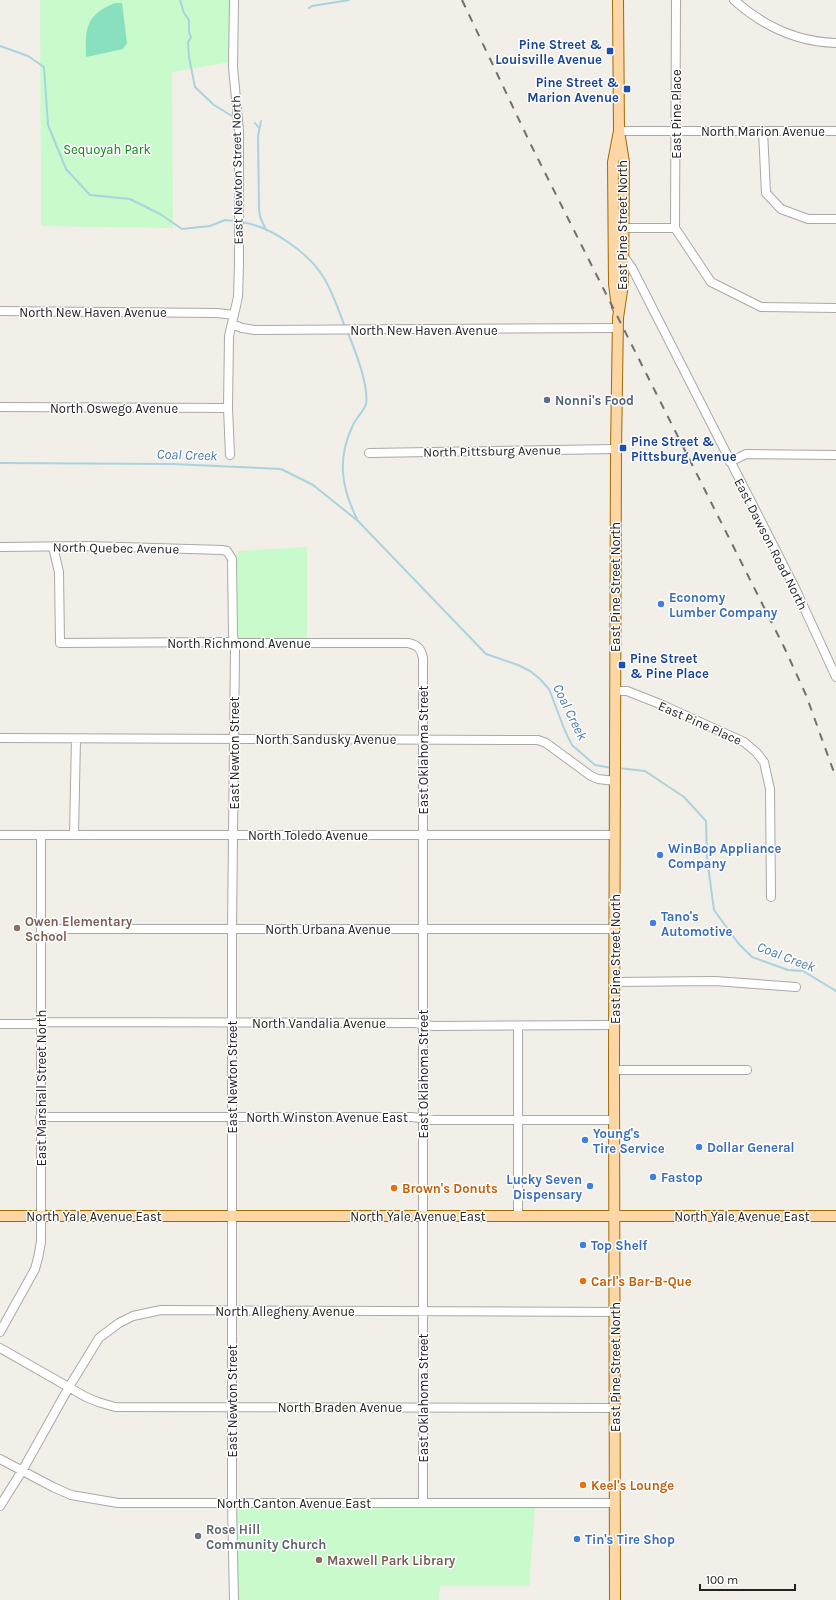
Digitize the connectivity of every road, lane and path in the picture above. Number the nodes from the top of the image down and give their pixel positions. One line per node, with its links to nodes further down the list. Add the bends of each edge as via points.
1 (234, 0): 17 (street, East Newton Street North, via 233,67 239,131 239,264 238,297)
2 (618, 0): 7 (main road, East Pine Street North)
3 (676, 0): 6 (street, East Pine Place)
4 (734, 0): 5 (street, via 760,21 776,29 810,40)
5 (836, 43)
6 (676, 130): 7 (street, North Marion Avenue); 8 (street, North Marion Avenue); 12 (street, East Pine Place)
7 (618, 131): 11 (main road, East Pine Street North, via 624,162); 13 (main road, East Pine Street North, via 613,162)
8 (763, 131): 9 (street, North Marion Avenue); 10 (street, via 766,193 781,209 808,220)
9 (836, 131)
10 (836, 220)
11 (624, 228): 12 (street); 14 (main road, East Pine Street North)
12 (675, 228): 15 (street, via 711,282 761,306)
13 (614, 242): 14 (street, East Dawson Road North); 18 (main road, East Pine Street North, via 614,284)
14 (624, 256): 18 (main road, East Pine Street North, via 624,284); 25 (street, East Dawson Road North)
15 (836, 308)
16 (0, 311): 17 (street, North New Haven Avenue, via 217,313)
17 (233, 319): 18 (street, North New Haven Avenue, via 242,328 255,330); 20 (street, via 229,336)
18 (618, 323): 21 (main road, East Pine Street North)
19 (0, 408): 20 (street, North Oswego Avenue)
20 (228, 408): 24 (street)
21 (616, 449): 22 (street, North Pittsburg Avenue); 32 (main road, East Pine Street North)
22 (369, 453)
23 (836, 454): 25 (street, via 746,454)
24 (230, 455)
25 (730, 462): 31 (street, East Dawson Road North)
26 (0, 547): 27 (street, North Quebec Avenue)
27 (53, 547): 28 (street, North Quebec Avenue, via 222,550); 29 (street, North Richmond Avenue, via 59,572 60,643)
28 (230, 554): 29 (street, East Newton Street, via 233,563)
29 (234, 642): 30 (street, North Richmond Avenue, via 408,643); 35 (street, East Newton Street)
30 (418, 646): 36 (street, East Oklahoma Street, via 423,658)
31 (836, 677)
32 (615, 691): 37 (main road, East Pine Street North); 44 (street, East Pine Place, via 627,691 744,742 764,762 770,789)
33 (0, 738): 34 (street, North Sandusky Avenue)
34 (76, 739): 35 (street, North Sandusky Avenue); 40 (street)
35 (234, 739): 36 (street, North Sandusky Avenue); 41 (street, East Newton Street)
36 (423, 739): 37 (street, North Sandusky Avenue, via 538,740 546,743 591,776 598,779); 42 (street, East Oklahoma Street)
37 (615, 779): 43 (main road, East Pine Street North)
38 (0, 835): 39 (street, North Toledo Avenue)
39 (41, 835): 40 (street, North Toledo Avenue); 46 (street, East Marshall Street North)
40 (74, 835): 41 (street, North Toledo Avenue)
41 (233, 835): 42 (street, North Toledo Avenue); 47 (street, East Newton Street)
42 (424, 835): 43 (street, North Toledo Avenue); 45 (street, East Oklahoma Street)
43 (615, 835): 48 (main road, East Pine Street North)
44 (771, 897)
45 (424, 928): 47 (street, North Urbana Avenue); 48 (street, North Urbana Avenue); 54 (street, East Oklahoma Street)
46 (41, 929): 47 (street, North Urbana Avenue); 51 (street, East Marshall Street North)
47 (232, 929): 52 (street, East Newton Street)
48 (615, 929): 49 (main road, East Pine Street North)
49 (615, 982): 50 (street, via 715,981); 55 (main road, East Pine Street North)
50 (796, 987)
51 (41, 1022): 52 (street, North Vandalia Avenue); 53 (street, North Vandalia Avenue); 59 (street, East Marshall Street North)
52 (232, 1023): 54 (street, North Vandalia Avenue); 60 (street, East Newton Street)
53 (0, 1024)
54 (423, 1024): 56 (street, North Vandalia Avenue); 61 (street, East Oklahoma Street)
55 (614, 1025): 56 (street, North Vandalia Avenue); 57 (main road, East Pine Street North)
56 (518, 1026): 62 (street)
57 (614, 1070): 58 (street); 63 (main road, East Pine Street North)
58 (747, 1070)
59 (40, 1116): 60 (street, North Winston Avenue East); 65 (street, East Marshall Street North)
60 (232, 1117): 61 (street, North Winston Avenue East); 66 (street, East Newton Street)
61 (423, 1118): 62 (street, North Winston Avenue East); 67 (street, East Oklahoma Street)
62 (518, 1120): 63 (street, North Winston Avenue East); 68 (street)
63 (614, 1120): 69 (main road, East Pine Street North)
64 (0, 1216): 65 (main road, North Yale Avenue East)
65 (41, 1216): 66 (main road, North Yale Avenue East); 74 (street, East Marshall Street North, via 35,1269)
66 (232, 1216): 67 (main road, North Yale Avenue East); 71 (street, East Newton Street)
67 (424, 1216): 68 (main road, North Yale Avenue East); 72 (street, East Oklahoma Street)
68 (518, 1216): 69 (main road, North Yale Avenue East)
69 (615, 1216): 70 (main road, North Yale Avenue East); 73 (main road, East Pine Street North)
70 (836, 1216)
71 (232, 1311): 72 (street, North Allegheny Avenue); 76 (street, North Allegheny Avenue, via 161,1310 133,1316 99,1338); 77 (street, East Newton Street)
72 (423, 1312): 73 (street, North Allegheny Avenue); 78 (street, East Oklahoma Street)
73 (615, 1312): 79 (main road, East Pine Street North)
74 (0, 1332)
75 (0, 1348): 76 (street)
76 (69, 1387): 77 (street, North Braden Avenue, via 98,1402 115,1407); 81 (street, North Allegheny Avenue)
77 (232, 1407): 78 (street, North Braden Avenue); 83 (street, East Newton Street)
78 (423, 1408): 79 (street, North Braden Avenue); 84 (street, East Oklahoma Street)
79 (615, 1408): 82 (main road, East Pine Street North)
80 (0, 1458): 81 (street, North Canton Avenue East)
81 (22, 1470): 83 (street, North Canton Avenue East, via 71,1495 102,1501); 85 (street)
82 (614, 1503): 84 (street, North Canton Avenue East); 87 (main road, East Pine Street North)
83 (232, 1504): 84 (street, North Canton Avenue East); 86 (street, East Newton Street)
84 (423, 1504)
85 (0, 1506)
86 (234, 1600)
87 (615, 1600)

